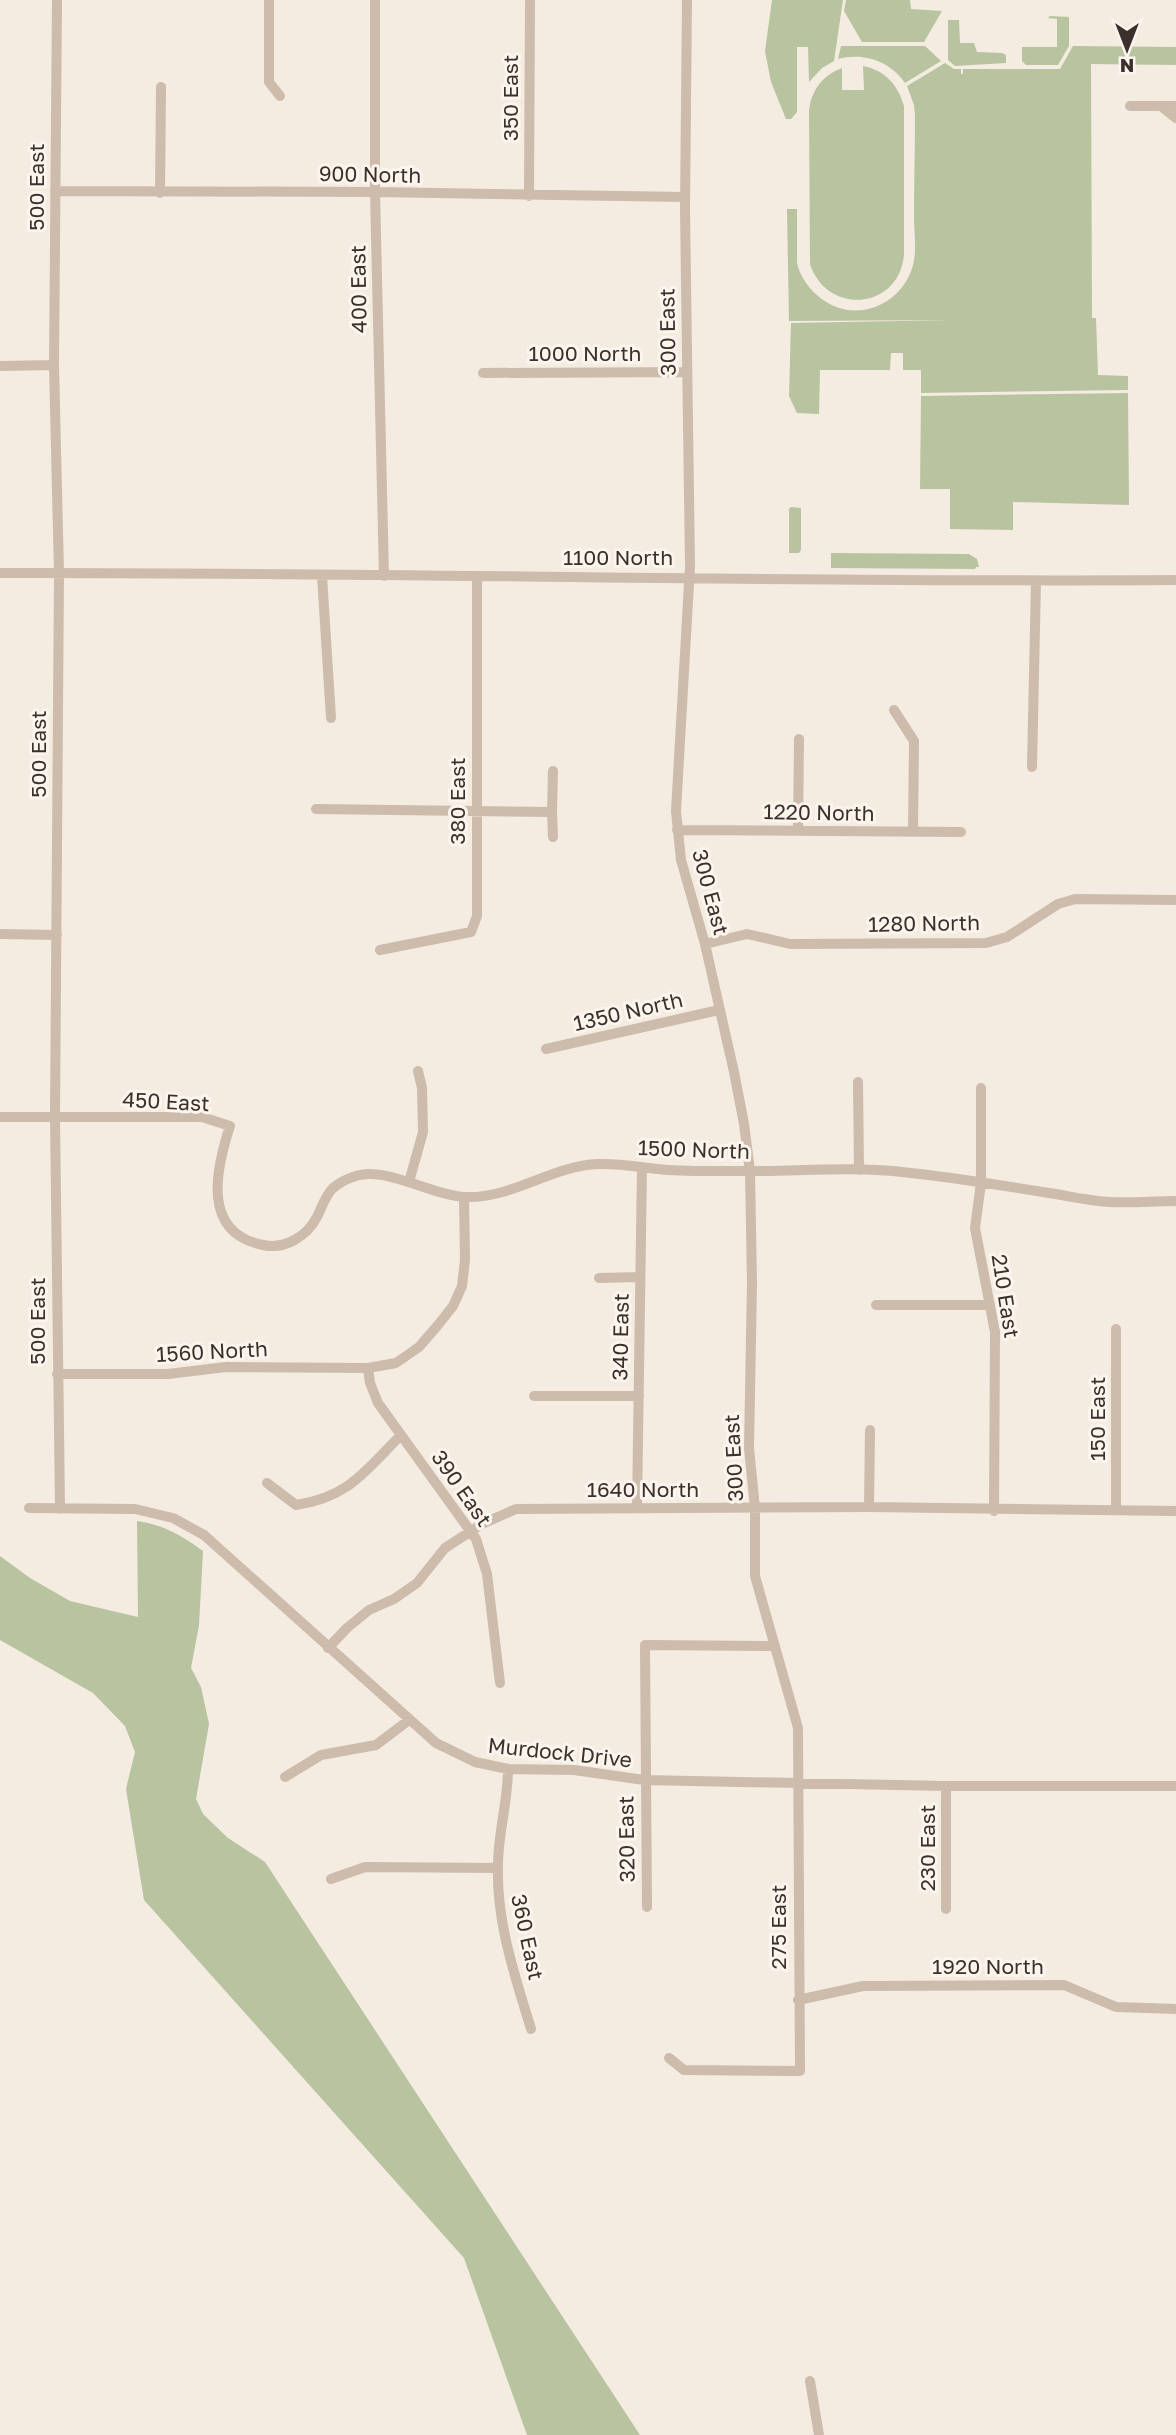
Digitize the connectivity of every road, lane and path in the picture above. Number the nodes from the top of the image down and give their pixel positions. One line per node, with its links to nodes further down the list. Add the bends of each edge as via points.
1 (57, 0): 12 (street, 500 East)
2 (270, 0): 7 (street, via 269,82)
3 (375, 0): 13 (street, 400 East)
4 (530, 0): 15 (street, 350 East)
5 (687, 0): 16 (street, 300 East)
6 (161, 87): 14 (street)
7 (280, 96)
8 (1130, 106): 9 (street)
9 (1161, 106): 10 (street); 11 (street)
10 (1176, 106)
11 (1176, 118)
12 (55, 191): 14 (street, 900 North); 17 (street, 500 East)
13 (375, 192): 14 (street, 900 North); 15 (street, 900 North); 24 (street, 400 East)
14 (160, 193)
15 (529, 196): 16 (street, 900 North)
16 (685, 197): 19 (street, 300 East)
17 (54, 365): 18 (street); 22 (street, 500 East)
18 (0, 366)
19 (687, 372): 20 (street, 1000 North); 26 (street, 300 East)
20 (483, 373)
21 (0, 573): 22 (street, 1100 North)
22 (59, 573): 23 (street, 1100 North); 44 (street, 500 East)
23 (322, 576): 24 (street, 1100 North); 30 (street)
24 (384, 576): 25 (street, 1100 North)
25 (477, 576): 26 (street, 1100 North); 35 (street, 380 East)
26 (689, 577): 28 (street, 1100 North); 37 (street, 300 East)
27 (1176, 580): 28 (street, 1100 North)
28 (1036, 581): 32 (street)
29 (894, 710): 39 (street, via 914,741)
30 (331, 718)
31 (799, 739): 38 (street)
32 (1032, 766)
33 (553, 771): 36 (street)
34 (316, 809): 35 (street)
35 (476, 811): 36 (street); 46 (street, 380 East, via 477,916 471,932)
36 (552, 812): 41 (street)
37 (677, 830): 38 (street, 1220 North); 45 (street, 300 East)
38 (798, 831): 39 (street, 1220 North)
39 (913, 832): 40 (street, 1220 North)
40 (961, 832)
41 (554, 837)
42 (1176, 900): 45 (street, 1280 North, via 1075,899 1058,904 1007,937 986,943 790,944 747,934)
43 (0, 934): 44 (street)
44 (57, 935): 53 (street, 500 East)
45 (705, 944): 47 (street, 300 East)
46 (380, 950)
47 (719, 1010): 48 (street, 1350 North); 56 (street, 300 East)
48 (546, 1049)
49 (418, 1071): 57 (street, via 423,1132)
50 (858, 1082): 55 (street)
51 (981, 1088): 58 (street, 210 East)
52 (0, 1116): 53 (street)
53 (54, 1117): 61 (street, 450 East, via 202,1117 230,1126 216,1192 225,1221); 68 (street, 500 East)
54 (642, 1167): 56 (street, 1500 North); 59 (street, 1500 North, via 597,1164 563,1170 507,1192); 62 (street, 340 East)
55 (859, 1170): 56 (street, 1500 North); 58 (street, 1500 North)
56 (750, 1171): 77 (street, 300 East, via 749,1448)
57 (409, 1182): 59 (street, 1500 North); 61 (street, 1500 North, via 384,1175 355,1175 333,1188 310,1229 298,1239 265,1246)
58 (981, 1182): 60 (street, 1500 North, via 1108,1202); 65 (street, 210 East, via 975,1228)
59 (464, 1197): 67 (street, 1560 North, via 462,1286 453,1306 419,1347 396,1363)
60 (1176, 1201)
61 (249, 1241)
62 (640, 1277): 63 (street); 70 (street, 340 East)
63 (599, 1278)
64 (876, 1305): 65 (street)
65 (990, 1305): 80 (street, 210 East, via 995,1332)
66 (1116, 1329): 79 (street, 150 East)
67 (368, 1368): 68 (street, 1560 North, via 226,1367 168,1374); 72 (street, 390 East, via 378,1403)
68 (57, 1374): 78 (street, 500 East)
69 (534, 1396): 70 (street)
70 (639, 1396): 76 (street, 340 East)
71 (870, 1430): 74 (street)
72 (401, 1435): 73 (street, via 342,1492 318,1502 296,1505); 82 (street, 390 East)
73 (267, 1483)
74 (869, 1507): 77 (street, 1640 North); 80 (street, 1640 North)
75 (29, 1508): 78 (street, Murdock Drive)
76 (638, 1508): 77 (street, 1640 North); 82 (street, 1640 North, via 516,1509)
77 (755, 1508): 83 (street, 300 East, via 755,1576)
78 (60, 1509): 84 (street, Murdock Drive, via 135,1509 173,1518 204,1535)
79 (1116, 1509): 80 (street, 1640 North); 81 (street, 1640 North)
80 (994, 1511)
81 (1176, 1511)
82 (472, 1531): 84 (street, 1640 North, via 445,1548 417,1583 369,1610); 85 (street, 390 East, via 487,1574)
83 (775, 1646): 89 (street, 320 East, via 645,1644); 90 (street, 300 East, via 798,1728)
84 (328, 1648): 86 (street, Murdock Drive)
85 (500, 1683)
86 (409, 1720): 87 (street, Murdock Drive, via 436,1743 475,1762); 88 (street, via 376,1745 321,1755)
87 (508, 1769): 89 (street, Murdock Drive, via 574,1770); 93 (street, 360 East)
88 (285, 1777)
89 (644, 1780): 90 (street, Murdock Drive); 95 (street, 320 East)
90 (798, 1783): 91 (street, Murdock Drive); 97 (street, 275 East)
91 (946, 1786): 92 (street, Murdock Drive); 96 (street, 230 East)
92 (1176, 1786)
93 (498, 1868): 94 (street, via 365,1867); 99 (street, 360 East, via 502,1923)
94 (331, 1879)
95 (647, 1907)
96 (946, 1909)
97 (798, 2000): 98 (street, 1920 North, via 863,1986 1063,1985 1115,2007); 100 (street, 275 East, via 800,2071 684,2070)
98 (1176, 2009)
99 (531, 2029)
100 (669, 2058)
101 (810, 2381): 102 (street)
102 (819, 2435)

